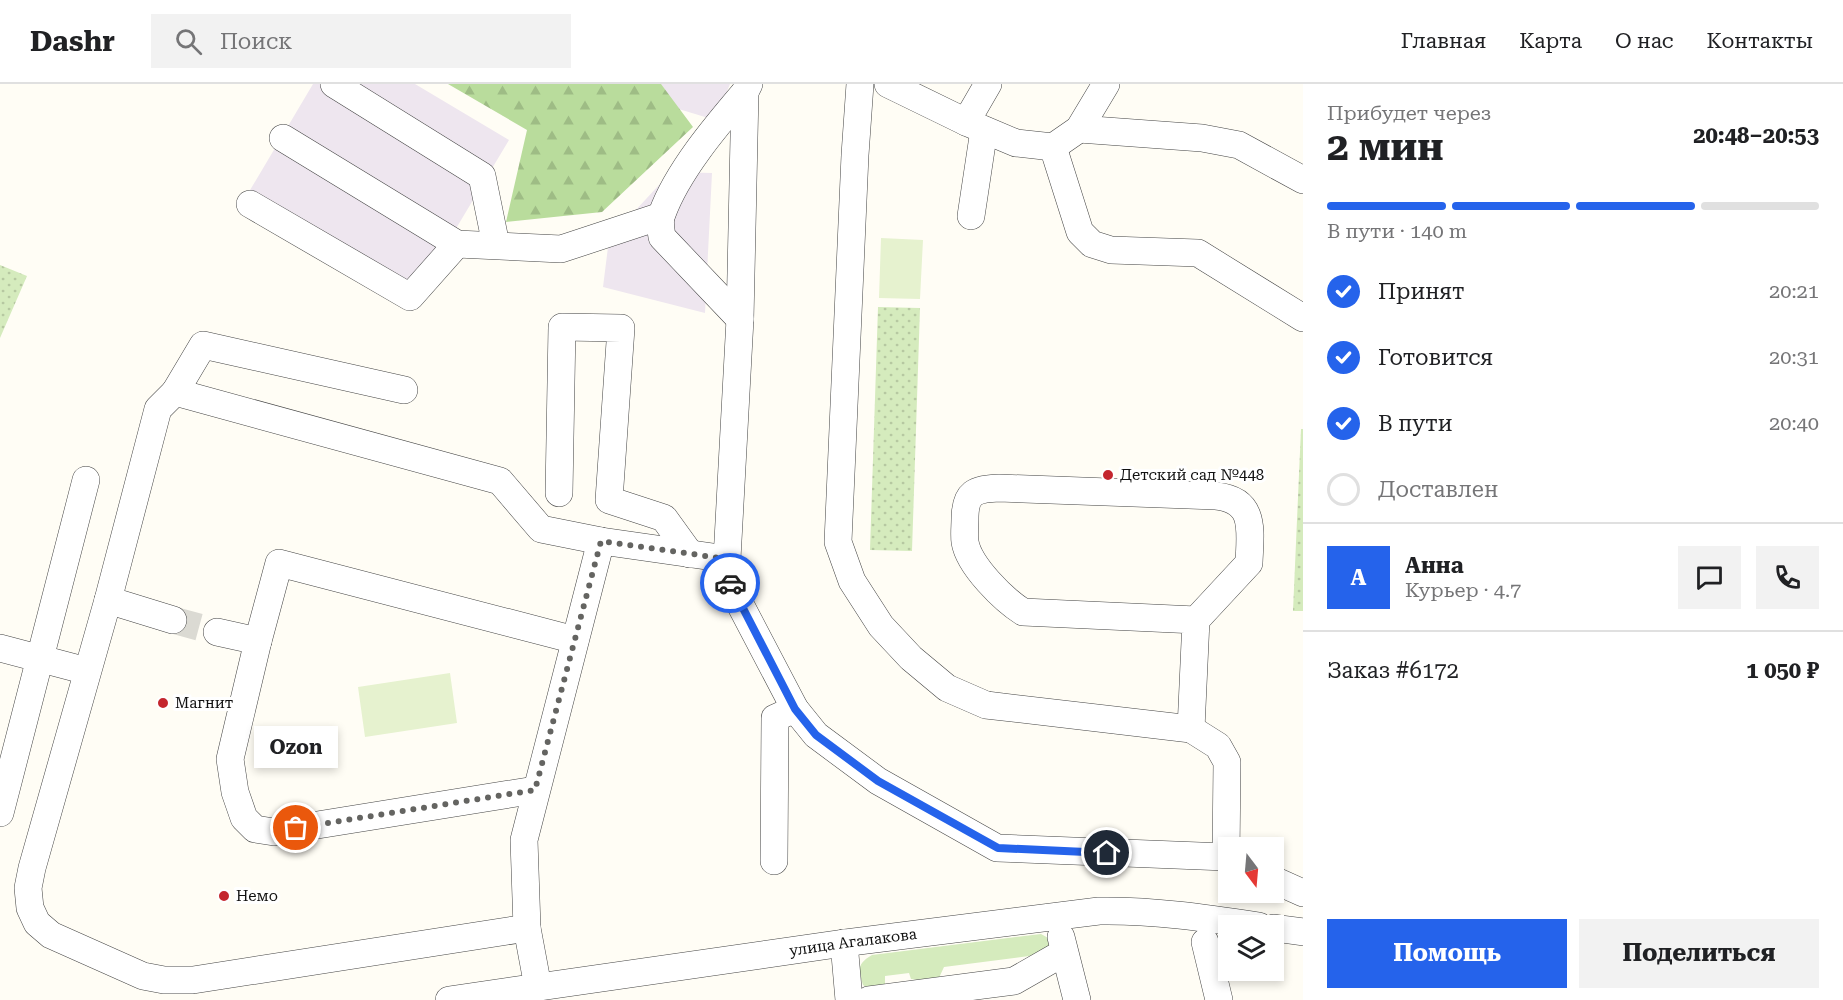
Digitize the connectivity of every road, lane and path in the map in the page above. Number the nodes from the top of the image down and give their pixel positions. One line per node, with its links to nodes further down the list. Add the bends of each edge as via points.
1 (334, 84): 16 (street, via 482,176)
2 (860, 84): 36 (street, via 838,542 852,581 881,626 947,688 986,705)
3 (888, 84): 7 (street)
4 (988, 84): 7 (street)
5 (1106, 84): 8 (street)
6 (747, 88): 13 (street, via 682,175); 18 (street)
7 (975, 126): 10 (street, via 1016,143); 14 (street)
8 (1079, 129): 10 (street); 11 (street, via 1239,144)
9 (283, 138): 15 (street)
10 (1053, 147): 17 (street, via 1080,232 1092,244 1111,250 1198,253)
11 (1303, 180)
12 (250, 204): 15 (street, via 410,297)
13 (661, 216): 16 (street, via 561,249); 18 (street, via 662,237)
14 (971, 216)
15 (457, 244): 16 (street)
16 (496, 244)
17 (1303, 318)
18 (740, 319): 25 (street)
19 (404, 390): 20 (street, via 202,345)
20 (175, 392): 23 (street, via 500,481 541,529); 26 (street, via 158,408)
21 (86, 480): 33 (street)
22 (559, 493): 24 (street, via 562,327 621,328 609,500 664,518)
23 (601, 541): 24 (street); 30 (street)
24 (690, 554): 25 (street)
25 (727, 559): 35 (street, via 730,585)
26 (108, 600): 27 (street); 34 (street)
27 (173, 620)
28 (1196, 620): 28 (street, via 1249,563 1250,526 1238,502 1216,496 999,488 983,489 968,498 965,543 971,557 1009,603 1023,612); 36 (street)
29 (217, 632): 31 (street)
30 (575, 640): 31 (street, via 279,563); 37 (street)
31 (258, 641): 37 (street, via 230,759 244,818 255,829 274,832)
32 (0, 648): 33 (street)
33 (40, 660): 34 (street); 38 (street)
34 (87, 671): 46 (street, via 28,888 30,908 51,935 143,976 193,980)
35 (795, 709): 40 (street, via 816,735 878,781 998,848); 41 (street, via 775,718)
36 (1191, 729): 39 (street, via 1218,746 1227,762)
37 (535, 790): 46 (street, via 524,840)
38 (0, 813)
39 (1227, 837)
40 (1218, 858)
41 (774, 861)
42 (1284, 884): 43 (street)
43 (1303, 893)
44 (1057, 915): 45 (street, улица Агалакова, via 1125,910); 50 (street, улица Агалакова); 51 (street)
45 (1218, 919)
46 (527, 928): 52 (street)
47 (1284, 929): 48 (street)
48 (1303, 932)
49 (1204, 942): 57 (street)
50 (844, 943): 52 (street, улица Агалакова); 54 (street)
51 (1063, 953): 55 (street, via 1014,981); 56 (street)
52 (538, 987): 53 (street, улица Агалакова)
53 (449, 1000)
54 (849, 1000)
55 (869, 1000)
56 (1077, 1000)
57 (1219, 1000)

